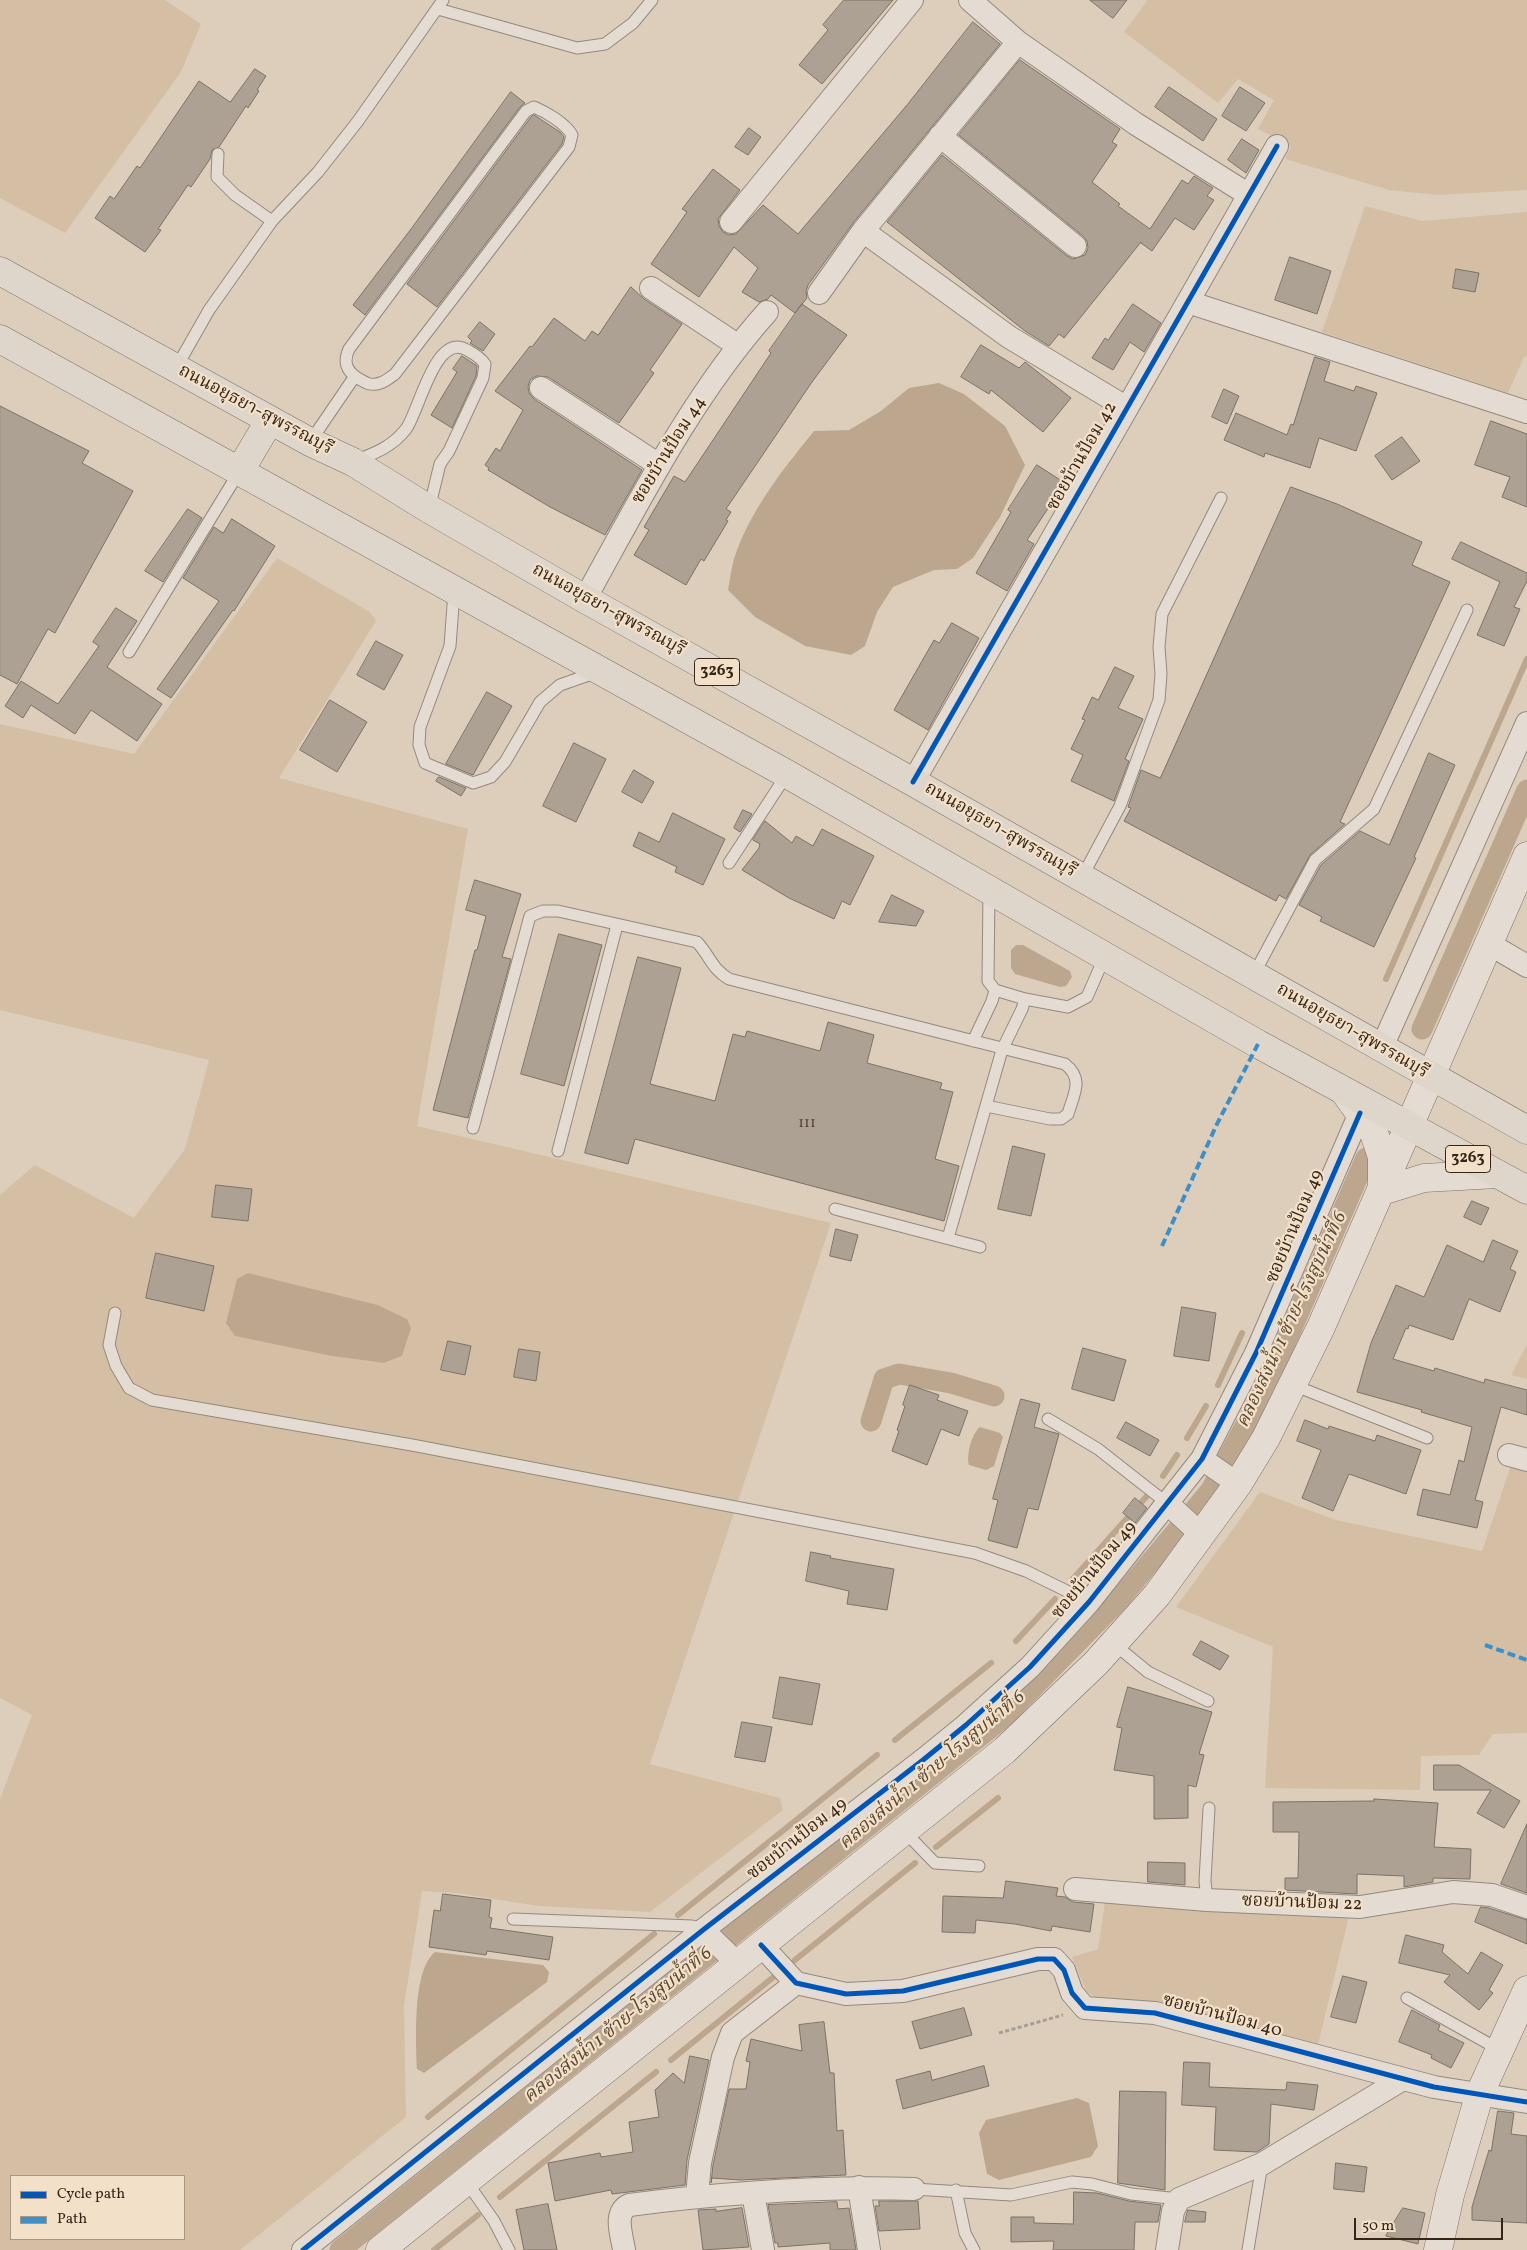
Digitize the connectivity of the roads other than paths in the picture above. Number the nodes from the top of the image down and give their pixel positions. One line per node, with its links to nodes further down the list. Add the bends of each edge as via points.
1 (652, 0): 4 (lane, via 633,22 605,44 577,48)
2 (912, 0): 11 (street)
3 (970, 0): 5 (street)
4 (440, 5): 10 (lane, via 347,135)
5 (1018, 42): 6 (street); 9 (street, via 1136,124)
6 (940, 136): 12 (street); 13 (street)
7 (1277, 146): 9 (street, ซอยบ้านป้อม 42)
8 (218, 154): 10 (lane, via 217,177 235,195)
9 (1249, 195): 17 (street, ซอยบ้านป้อม 42)
10 (272, 222): 21 (lane, via 209,310)
11 (731, 222)
12 (863, 231): 16 (street); 24 (street, via 1009,337)
13 (1075, 246)
14 (0, 271): 21 (main road, ถนนอยุธยา-สุพรรณบุรี / 3263)
15 (651, 288): 20 (street)
16 (819, 293)
17 (1188, 302): 24 (street, ซอยบ้านป้อม 42); 25 (street)
18 (767, 312): 20 (street, ซอยบ้านป้อม 44)
19 (0, 339): 30 (main road, 3263)
20 (737, 345): 29 (street, ซอยบ้านป้อม 44)
21 (175, 368): 26 (main road, ถนนอยุธยา-สุพรรณบุรี / 3263)
22 (355, 376): 22 (lane, via 370,384 384,382 395,374 569,147 572,139 569,130 534,107 526,111 349,349 346,367); 27 (lane)
23 (541, 388): 29 (street)
24 (1127, 408): 40 (street, ซอยบ้านป้อม 42)
25 (1527, 412)
26 (270, 420): 27 (main road, ถนนอยุธยา-สุพรรณบุรี / 3263); 30 (main road)
27 (310, 442): 28 (main road, ถนนอยุธยา-สุพรรณบุรี / 3263)
28 (353, 462): 32 (main road, ถนนอยุธยา-สุพรรณบุรี / 3263); 32 (lane, via 382,450 396,441 408,427 432,371 444,352 462,347 480,358 485,364 483,378 440,464)
29 (658, 465): 34 (street, ซอยบ้านป้อม 44)
30 (239, 472): 33 (main road, 3263); 36 (lane)
31 (1221, 498): 43 (lane, via 1162,614 1159,700 1120,806)
32 (429, 509): 34 (main road, ถนนอยุธยา-สุพรรณบุรี / 3263)
33 (454, 589): 37 (main road, 3263); 37 (lane, via 450,646 420,727 418,745 425,763 473,783 491,777 505,762 540,702 560,685)
34 (586, 598): 40 (main road, ถนนอยุธยา-สุพรรณบุรี / 3263)
35 (1467, 610): 49 (lane, via 1374,809 1315,860)
36 (129, 652)
37 (599, 671): 39 (main road, 3263)
38 (1527, 723): 53 (street)
39 (787, 774): 42 (lane); 44 (main road, 3263)
40 (913, 782): 43 (main road, ถนนอยุธยา-สุพรรณบุรี / 3263)
41 (1527, 856): 46 (main road)
42 (729, 863)
43 (1082, 879): 49 (main road, ถนนอยุธยา-สุพรรณบุรี / 3263)
44 (989, 891): 47 (main road, 3263); 50 (lane, via 988,981)
45 (617, 925): 52 (lane, via 697,942 717,972 729,979); 59 (lane, via 558,911 543,911 530,916); 61 (lane)
46 (1489, 944): 48 (street); 55 (main road)
47 (1105, 956): 51 (lane, via 1087,997 1068,1007); 56 (main road, 3263)
48 (1527, 966)
49 (1253, 976): 53 (main road, ถนนอยุธยา-สุพรรณบุรี / 3263)
50 (995, 990): 51 (lane); 52 (lane)
51 (1024, 999): 54 (lane)
52 (973, 1041): 54 (lane)
53 (1381, 1048): 55 (main road, ถนนอยุธยา-สุพรรณบุรี / 3263)
54 (1002, 1050): 57 (lane); 57 (lane, via 1065,1064 1074,1071 1077,1079 1068,1114 1050,1120)
55 (1432, 1077): 58 (main road); 60 (main road, ถนนอยุธยา-สุพรรณบุรี / 3263)
56 (1352, 1102): 58 (main road, 3263); 64 (main road, via 1374,1133 1382,1157); 72 (street, ซอยบ้านป้อม 49, via 1256,1353)
57 (986, 1106): 66 (lane)
58 (1410, 1127): 62 (main road, 3263); 64 (main road)
59 (473, 1128)
60 (1527, 1130)
61 (558, 1151)
62 (1497, 1174): 63 (main road, 3263); 64 (main road, via 1424,1178)
63 (1527, 1190)
64 (1382, 1191): 69 (main road)
65 (835, 1209): 66 (lane)
66 (948, 1238): 67 (lane)
67 (980, 1248)
68 (115, 1313): 74 (lane, via 109,1345 116,1366 129,1388 152,1400 975,1553 1026,1571)
69 (1293, 1385): 71 (lane); 72 (main road)
70 (1048, 1419): 73 (lane, via 1098,1449)
71 (1427, 1438)
72 (1219, 1471): 73 (main road); 73 (street, ซอยบ้านป้อม 49)
73 (1183, 1517): 74 (street, ซอยบ้านป้อม 49); 75 (main road, via 1157,1595)
74 (1089, 1602): 85 (street, ซอยบ้านป้อม 49, via 1030,1667)
75 (1114, 1644): 76 (lane, via 1148,1672); 78 (main road, via 1005,1750)
76 (1208, 1701)
77 (1209, 1808): 81 (lane)
78 (904, 1831): 79 (lane, via 935,1863); 84 (main road)
79 (979, 1866)
80 (1075, 1888): 81 (street, ซอยบ้านป้อม 22)
81 (1207, 1900): 82 (street, ซอยบ้านป้อม 22, via 1360,1907 1453,1892 1492,1896)
82 (1527, 1907)
83 (514, 1919): 85 (lane, via 692,1926)
84 (761, 1945): 85 (main road); 86 (street)
85 (720, 1946): 94 (main road); 101 (street, ซอยบ้านป้อม 49)
86 (796, 1983): 90 (street, ซอยบ้านป้อม 40, via 846,1994 903,1991 1038,1960 1054,1960 1064,1970 1072,1993 1085,2008 1156,2013); 99 (street, via 732,2033 700,2163)
87 (1527, 1990): 89 (main road)
88 (1407, 1998): 89 (lane)
89 (1500, 2050): 91 (main road)
90 (1403, 2078): 91 (street, ซอยบ้านป้อม 40, via 1434,2087); 93 (street)
91 (1480, 2093): 92 (street, ซอยบ้านป้อม 40); 110 (main road, via 1450,2195)
92 (1527, 2102)
93 (1262, 2164): 100 (street); 109 (lane)
94 (466, 2182): 102 (main road); 103 (lane, via 494,2221)
95 (859, 2187): 96 (street); 98 (street); 106 (street)
96 (914, 2189): 97 (lane)
97 (956, 2190): 100 (lane, via 1011,2195 1072,2182 1131,2194); 107 (lane, via 965,2233)
98 (753, 2193): 99 (street); 105 (street)
99 (697, 2196): 104 (street, via 622,2208 619,2214)
100 (1179, 2199): 108 (street, via 1173,2211)
101 (303, 2250)
102 (380, 2250)
103 (509, 2250)
104 (624, 2250)
105 (763, 2250)
106 (869, 2250)
107 (974, 2250)
108 (1167, 2250)
109 (1248, 2250)
110 (1438, 2250)

